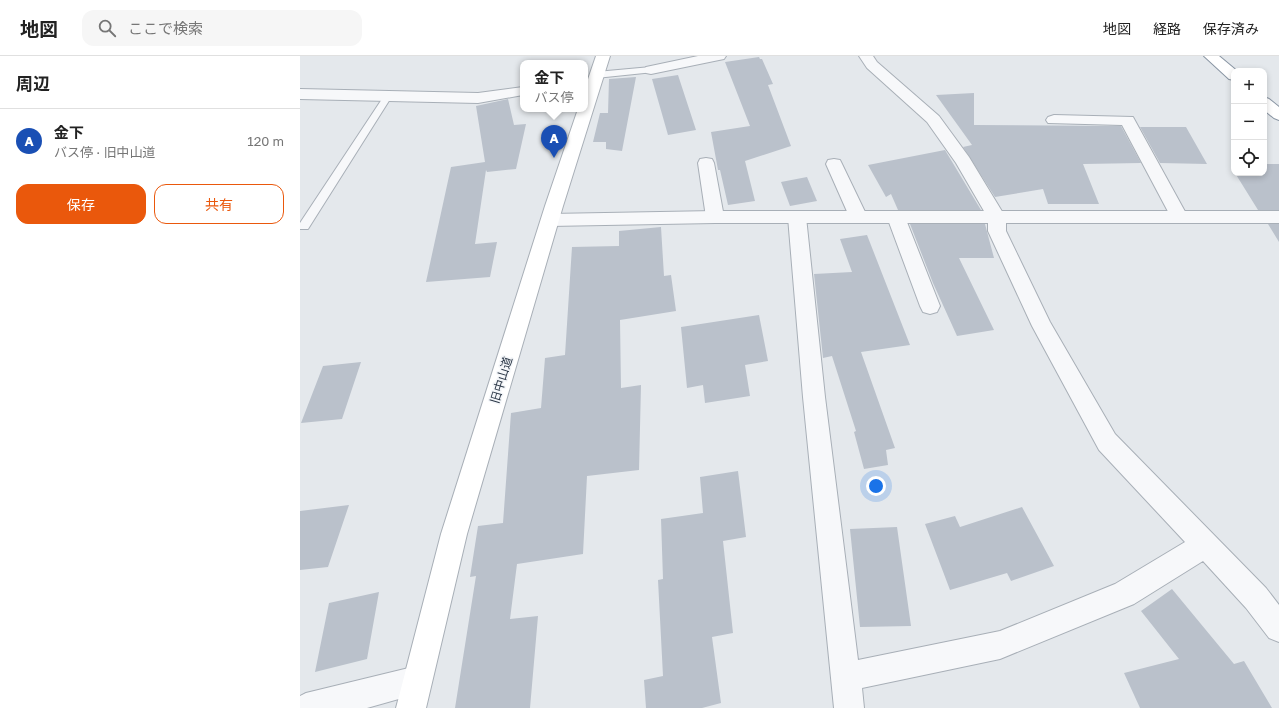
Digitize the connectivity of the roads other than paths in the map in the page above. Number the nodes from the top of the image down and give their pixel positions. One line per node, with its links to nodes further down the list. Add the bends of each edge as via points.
1 (719, 56): 5 (street)
2 (866, 56): 23 (street, via 872,65 933,119 963,161)
3 (1211, 56): 6 (main road)
4 (595, 70): 5 (lane); 8 (main road, 旧中山道)
5 (651, 70)
6 (1231, 73)
7 (520, 91): 10 (street, via 478,98)
8 (588, 93)
9 (300, 94): 10 (street)
10 (388, 96): 25 (lane)
11 (1266, 104): 13 (main road)
12 (582, 112): 24 (main road, 旧中山道)
13 (1279, 115)
14 (1054, 120): 21 (street, via 1126,120)
15 (706, 163): 18 (street)
16 (834, 164): 17 (street)
17 (858, 216): 19 (street); 20 (street)
18 (716, 217): 19 (street); 24 (street)
19 (797, 217): 29 (street, via 814,397)
20 (896, 217): 23 (street); 26 (street)
21 (1179, 217): 22 (street); 23 (street)
22 (1279, 217)
23 (997, 218): 27 (street, via 996,231 1042,326 1107,442)
24 (550, 220): 30 (main road, 旧中山道, via 454,534)
25 (304, 226)
26 (930, 306)
27 (1204, 543): 28 (street, via 1256,598); 29 (street, via 1194,552 1124,594 1000,645)
28 (1279, 628)
29 (847, 677): 32 (street)
30 (414, 695): 31 (street)
31 (306, 708)
32 (849, 708)

